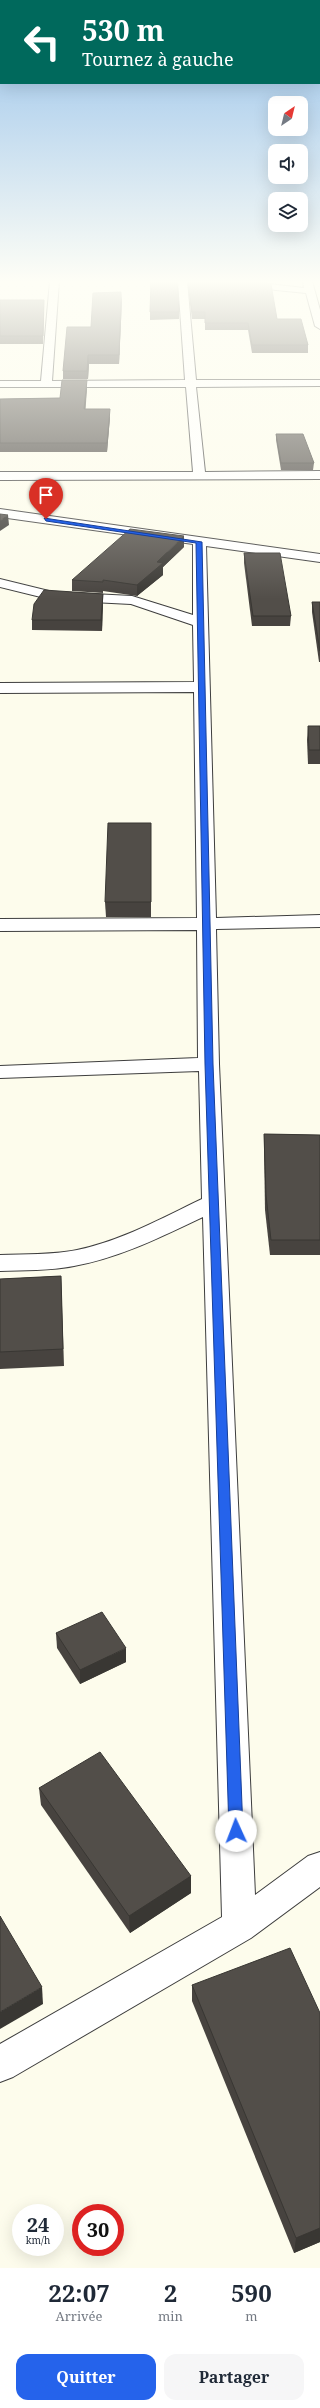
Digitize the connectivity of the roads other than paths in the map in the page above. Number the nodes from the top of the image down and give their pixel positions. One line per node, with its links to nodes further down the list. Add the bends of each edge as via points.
1 (191, 387): 4 (street)
2 (320, 475): 4 (street)
3 (0, 476): 4 (street)
4 (199, 476)
5 (0, 512): 6 (street)
6 (199, 542): 7 (street); 9 (street)
7 (320, 558)
8 (0, 583): 9 (street, via 52,596 132,600)
9 (200, 622): 10 (street)
10 (201, 687): 11 (street); 13 (street)
11 (0, 688)
12 (320, 921): 13 (street)
13 (207, 924): 14 (street); 15 (street)
14 (0, 925)
15 (209, 1064): 16 (street); 17 (street)
16 (0, 1072)
17 (215, 1202): 18 (street, via 121,1245 84,1256 54,1261); 20 (street)
18 (0, 1263)
19 (320, 1867): 20 (street)
20 (239, 1926): 21 (street)
21 (0, 2064)

